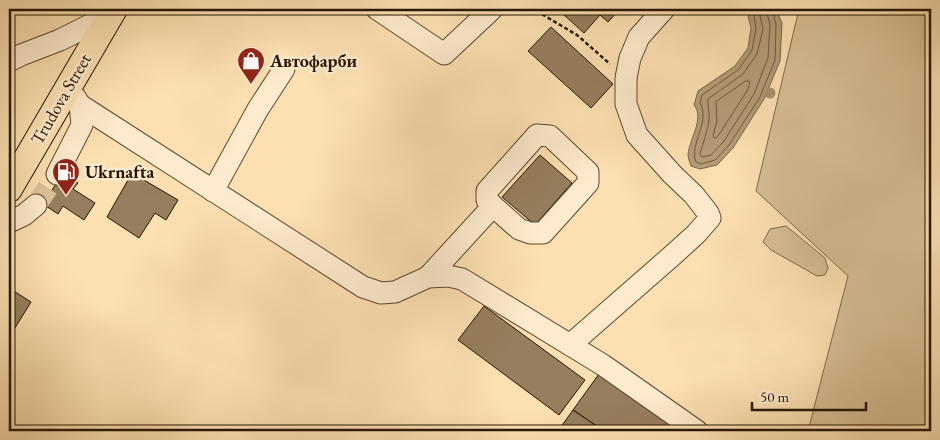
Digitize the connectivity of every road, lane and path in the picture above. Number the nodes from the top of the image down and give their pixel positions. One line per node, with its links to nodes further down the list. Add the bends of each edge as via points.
1 (377, 9): 2 (lane, via 444,54)
2 (492, 9): 7 (path, via 540,12 577,35)
3 (664, 9): 7 (lane, via 639,37)
4 (112, 12): 5 (lane, via 60,40); 8 (main road, Trudova Street)
5 (9, 61)
6 (284, 69): 11 (lane)
7 (626, 78): 16 (lane, via 626,104 637,135 694,196 710,218)
8 (73, 99): 9 (lane, via 82,125); 10 (main road, Trudova Street); 11 (lane)
9 (57, 174)
10 (9, 189)
11 (212, 191): 15 (lane, via 363,287 381,293 395,292)
12 (36, 205): 14 (lane)
13 (493, 206): 13 (lane, via 487,200 487,191 537,135 550,136 588,172 588,183 542,233 519,229); 15 (lane)
14 (9, 222)
15 (428, 277): 16 (lane, via 462,279)
16 (570, 345): 17 (lane)
17 (697, 431)

